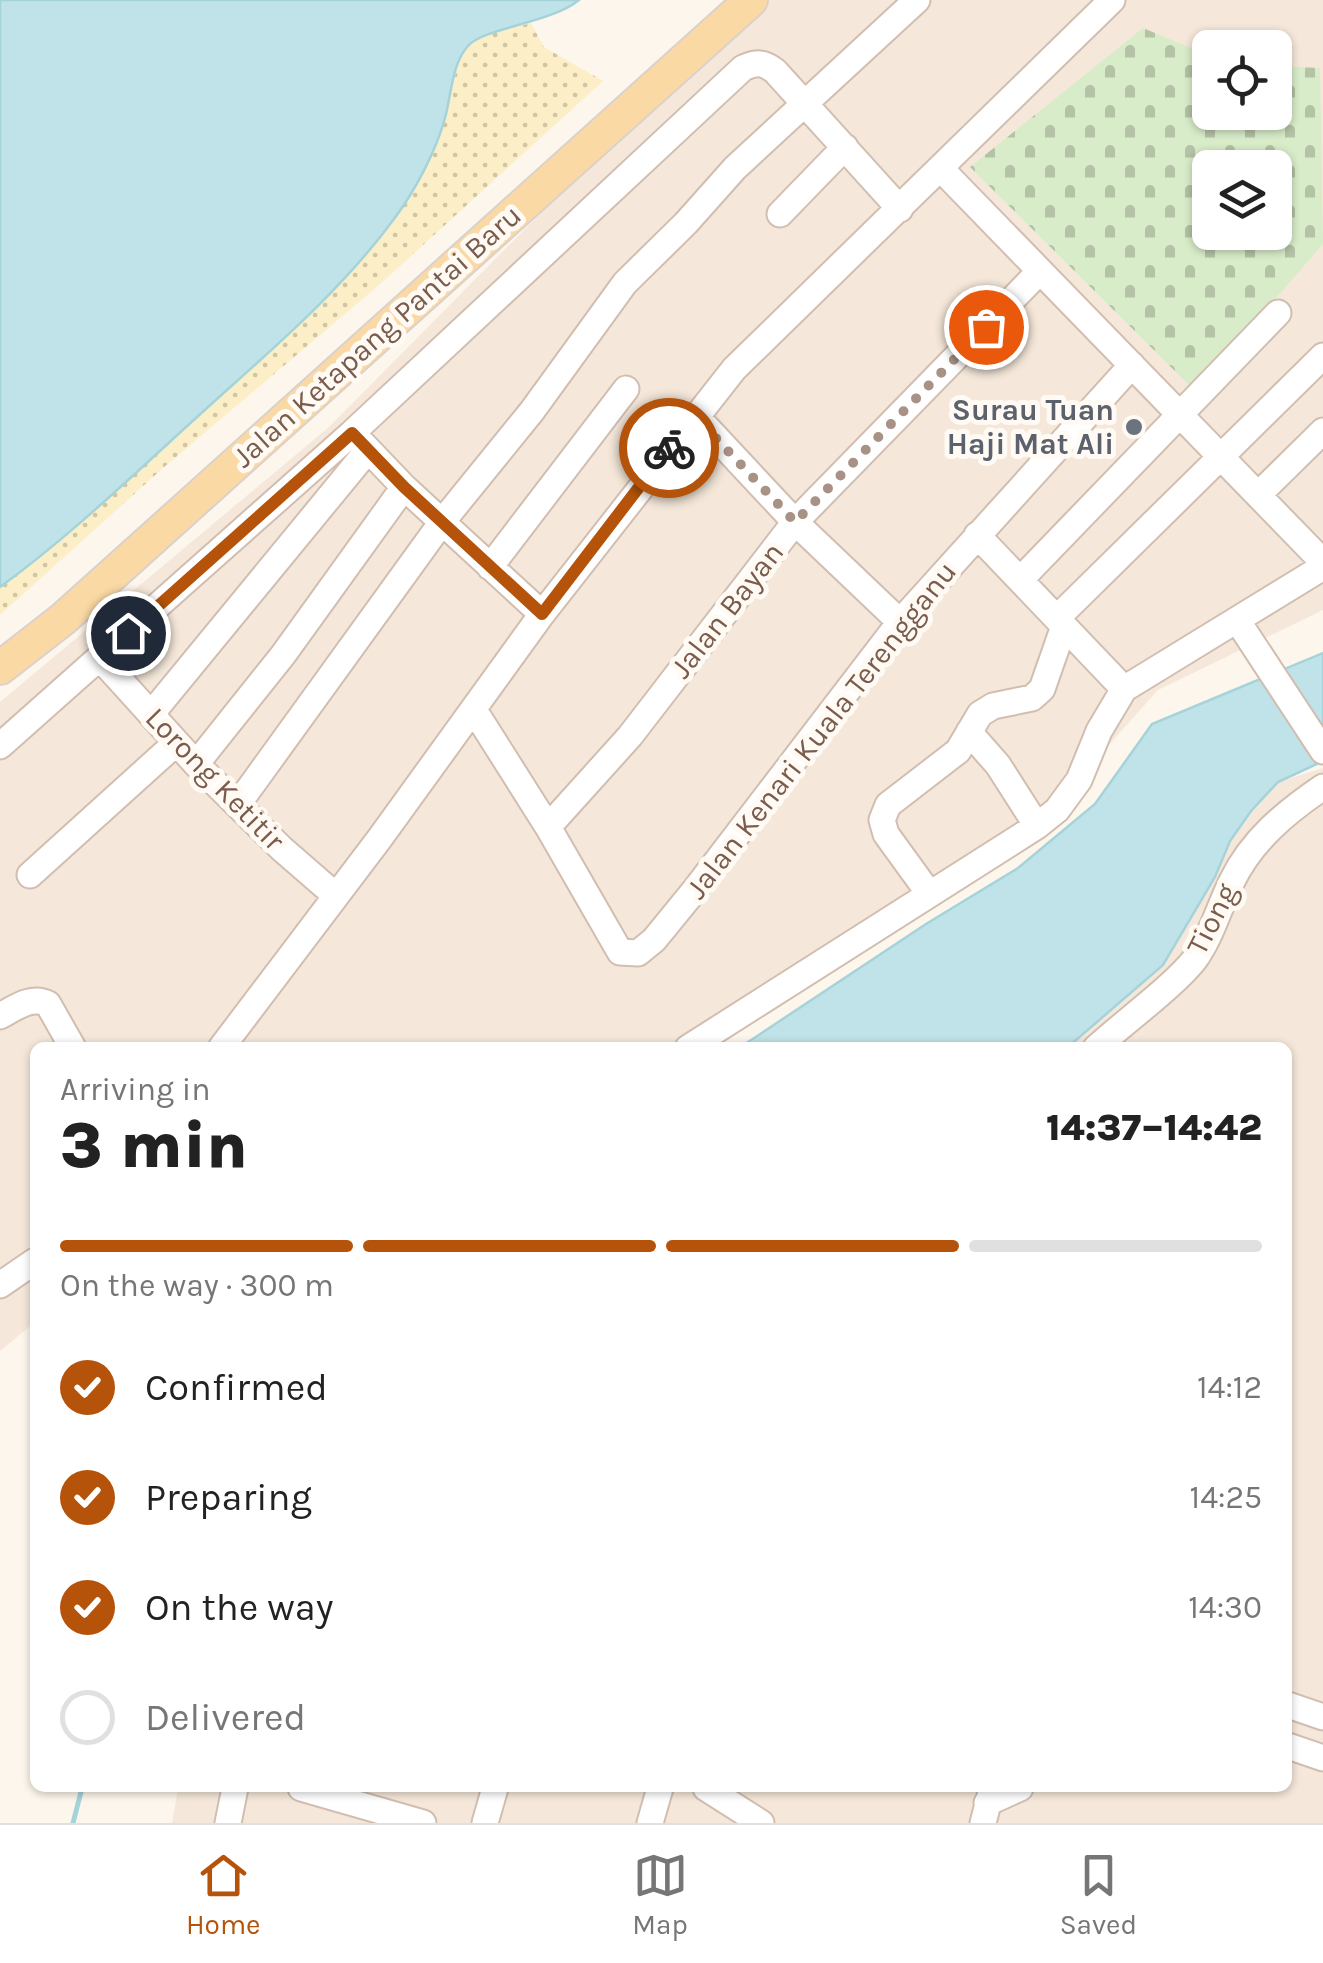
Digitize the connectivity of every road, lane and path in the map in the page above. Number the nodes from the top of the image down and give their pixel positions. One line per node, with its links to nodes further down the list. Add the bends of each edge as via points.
1 (718, 0): 32 (main road, Jalan Ketapang Pantai Baru)
2 (751, 0): 34 (main road, Jalan Ketapang Pantai Baru, via 63,619)
3 (917, 0): 5 (street)
4 (1112, 0): 7 (street)
5 (806, 104): 6 (street); 18 (street, via 765,64 743,68); 22 (street, via 624,283)
6 (845, 147): 8 (street); 9 (street)
7 (941, 169): 8 (street); 10 (street)
8 (900, 209): 16 (street, via 734,369)
9 (780, 214)
10 (1040, 271): 13 (street); 23 (street, Jalan Bayan)
11 (1278, 314): 15 (street)
12 (1323, 356): 19 (street)
13 (1132, 366): 15 (street); 24 (street, Jalan Kenari Kuala Terengganu)
14 (626, 390): 26 (street)
15 (1180, 414): 19 (street); 27 (street)
16 (695, 416): 23 (street); 28 (street)
17 (1323, 431): 21 (street)
18 (360, 441): 20 (street); 33 (street); 37 (street)
19 (1221, 457): 21 (street); 31 (street)
20 (404, 487): 22 (street); 42 (street)
21 (1258, 495): 25 (street)
22 (442, 522): 26 (street); 44 (street)
23 (795, 522): 30 (street); 46 (street, Jalan Bayan, via 630,736)
24 (977, 535): 27 (street); 30 (street, Jalan Kenari Kuala Terengganu)
25 (1323, 564): 29 (street)
26 (490, 567): 28 (street)
27 (1020, 580): 31 (street)
28 (542, 614): 36 (street)
29 (1237, 620): 35 (street); 41 (street)
30 (900, 622): 46 (street, Jalan Kenari Kuala Terengganu, via 694,891 638,953 620,952)
31 (1061, 622): 35 (street); 38 (street, via 1042,690 980,714)
32 (0, 640)
33 (100, 658): 37 (street, Lorong Ketitir); 40 (street)
34 (0, 668)
35 (1124, 688): 45 (street, via 1079,780)
36 (474, 710): 46 (street); 49 (street)
37 (152, 713): 39 (street, Lorong Ketitir)
38 (969, 732): 45 (street); 48 (street, via 958,751 888,805 882,820)
39 (176, 743): 42 (street, Lorong Ketitir); 47 (street)
40 (0, 746)
41 (1323, 752)
42 (196, 764): 44 (street, Lorong Ketitir)
43 (1323, 787): 54 (street, Tiong, via 1259,838 1192,962)
44 (238, 804): 49 (street, Lorong Ketitir)
45 (1037, 826): 48 (street)
46 (548, 827)
47 (30, 875)
48 (928, 892): 53 (street)
49 (335, 895): 52 (street)
50 (0, 1016): 51 (street, via 42,1000)
51 (70, 1042)
52 (225, 1042)
53 (697, 1042)
54 (1103, 1042)
55 (30, 1265): 56 (street)
56 (0, 1286)
57 (1292, 1706): 58 (street)
58 (1323, 1717)
59 (1292, 1747): 60 (street)
60 (1323, 1758)
61 (234, 1792): 68 (street)
62 (315, 1792): 69 (street)
63 (494, 1792): 70 (street)
64 (659, 1792): 71 (street)
65 (712, 1792): 72 (street)
66 (1012, 1792): 67 (street)
67 (987, 1805)
68 (228, 1823)
69 (423, 1823)
70 (485, 1823)
71 (650, 1823)
72 (761, 1823)

